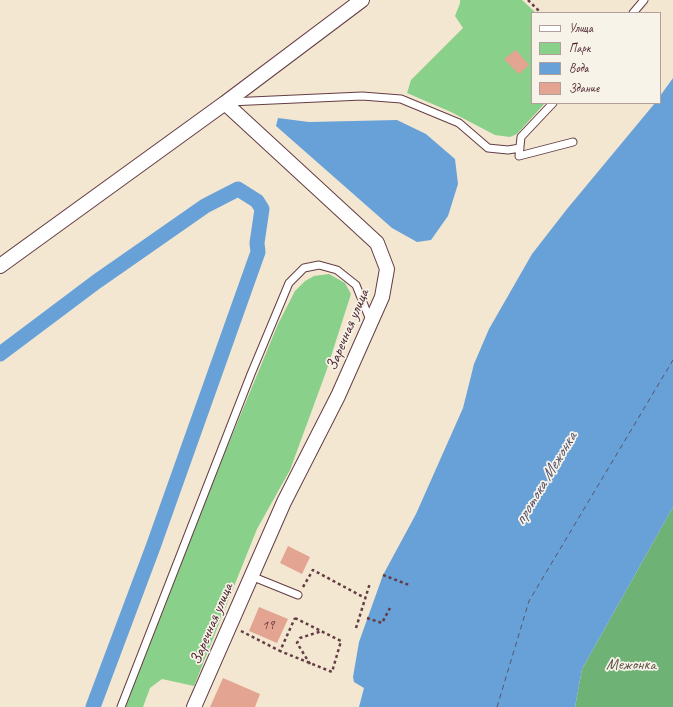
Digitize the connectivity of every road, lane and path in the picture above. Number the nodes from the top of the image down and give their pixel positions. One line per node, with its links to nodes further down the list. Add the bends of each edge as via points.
1 (362, 0): 6 (street)
2 (528, 0): 4 (path)
3 (644, 0): 5 (lane)
4 (540, 12)
5 (634, 12)
6 (224, 103): 9 (lane, via 362,96 401,99 459,123 488,148); 10 (street); 11 (street, Заречная улица, via 377,243 387,270 382,297)
7 (552, 104): 9 (lane, via 521,137)
8 (573, 142): 9 (lane, via 519,156)
9 (520, 148)
10 (0, 266)
11 (371, 322): 13 (street, Заречная улица); 25 (lane, via 356,284 337,270 320,265 304,268 289,283 248,381)
12 (383, 575): 15 (path)
13 (251, 576): 16 (lane); 20 (street, Заречная улица)
14 (370, 583): 17 (path)
15 (409, 585)
16 (298, 595): 17 (path, via 313,570)
17 (365, 598): 21 (path)
18 (390, 608): 19 (path, via 382,623)
19 (367, 618)
20 (230, 625): 23 (path); 26 (street, Заречная улица)
21 (356, 628)
22 (322, 631): 23 (path, via 295,618); 24 (path, via 300,638 297,642); 24 (path, via 341,641 332,672)
23 (280, 651): 24 (path)
24 (311, 664)
25 (121, 707)
26 (194, 707)

